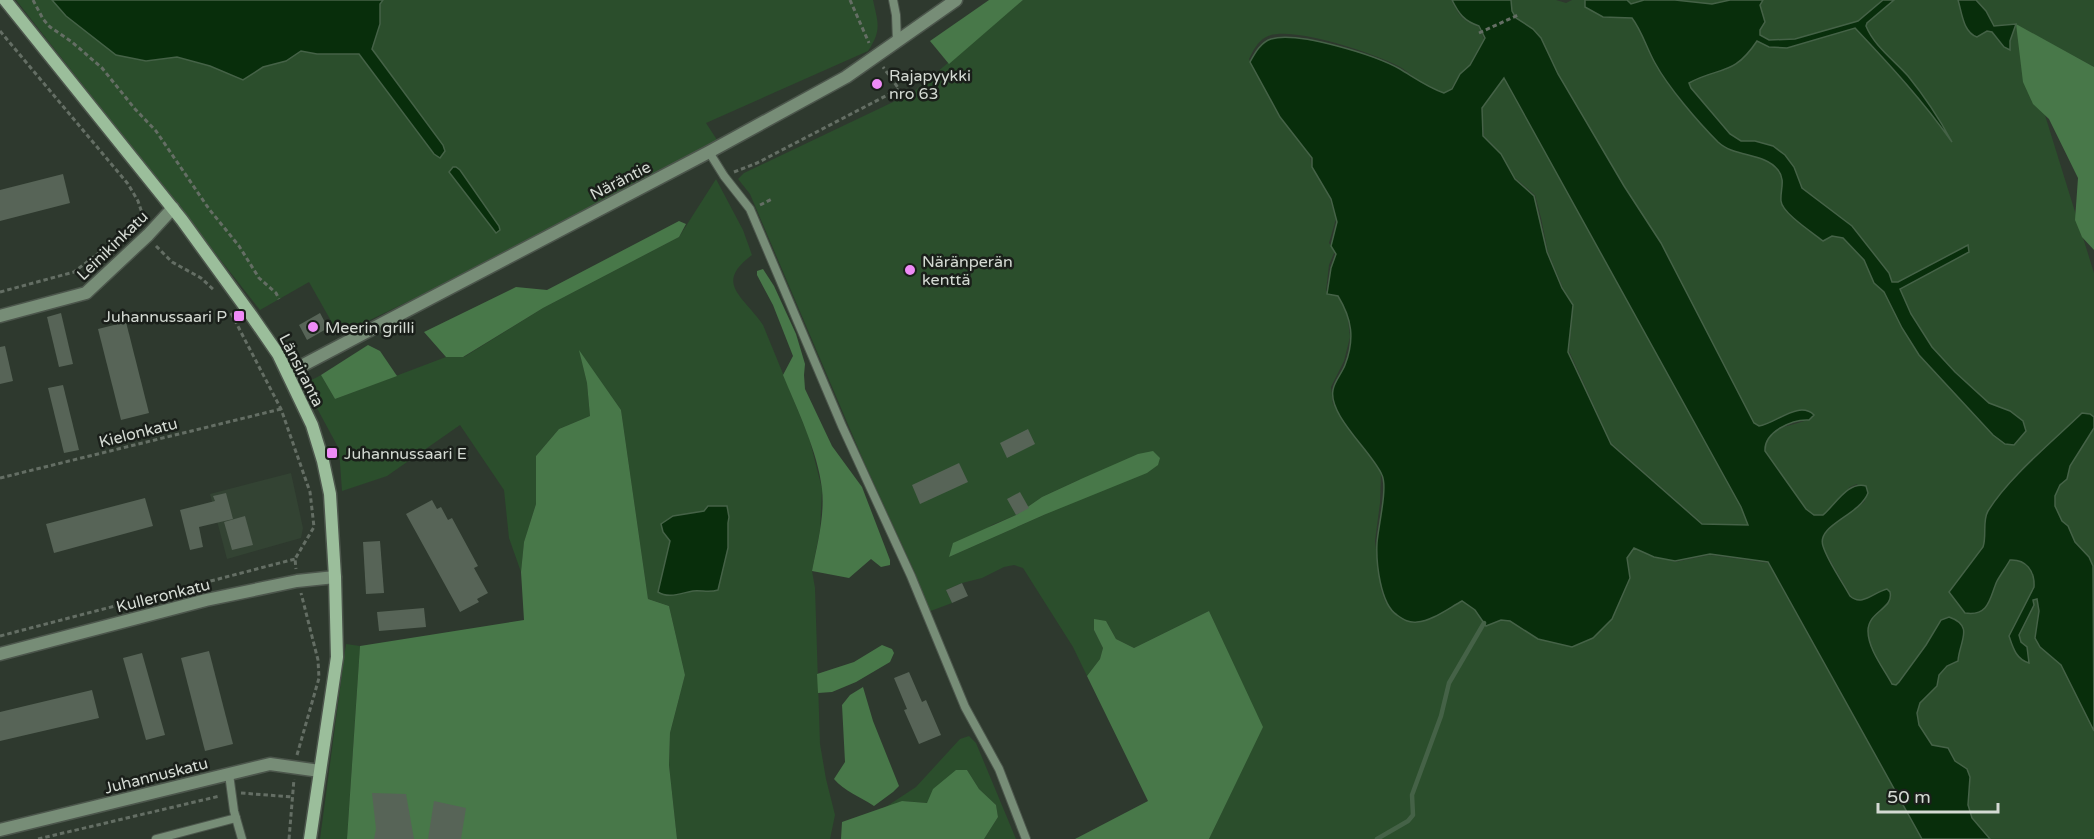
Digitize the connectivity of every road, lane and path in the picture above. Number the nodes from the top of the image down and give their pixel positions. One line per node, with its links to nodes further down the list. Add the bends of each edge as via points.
1 (5, 0): 13 (street, Länsiranta)
2 (33, 0): 18 (path, via 48,24 102,68 156,131 259,278)
3 (850, 0): 10 (path)
4 (893, 0): 9 (lane)
5 (956, 0): 9 (street, Näräntie)
6 (1518, 15): 8 (path)
7 (0, 31): 14 (path, via 128,184)
8 (1479, 33)
9 (897, 41): 10 (street, Näräntie)
10 (875, 56): 11 (street, Näräntie); 12 (path, via 899,89 757,163)
11 (709, 153): 12 (lane); 21 (street, Näräntie)
12 (724, 176): 41 (lane, via 750,209 965,707 999,769)
13 (172, 208): 15 (street, Leinikinkatu); 21 (street, Länsiranta, via 258,325)
14 (143, 219): 15 (path); 16 (path, via 74,272)
15 (148, 235): 17 (path, via 160,253 201,278); 20 (street, Leinikinkatu, via 86,293)
16 (0, 292)
17 (217, 293)
18 (279, 298)
19 (229, 310): 22 (path)
20 (0, 316)
21 (288, 373): 25 (street, Länsiranta, via 312,425 323,461 330,494)
22 (282, 409): 23 (path, Kielonkatu); 24 (path, via 310,492 314,527)
23 (0, 478)
24 (295, 560): 26 (path); 27 (path)
25 (335, 577): 26 (street, Kulleronkatu); 30 (street, Länsiranta, via 337,657)
26 (297, 580): 28 (street, Kulleronkatu); 29 (path, via 318,660 318,678)
27 (0, 636)
28 (0, 654)
29 (294, 766): 30 (street, Juhannuskatu); 31 (street, Juhannuskatu, via 270,764); 33 (path)
30 (320, 771): 40 (street, Länsiranta)
31 (229, 774): 32 (lane); 35 (street, Juhannuskatu)
32 (232, 793): 33 (path); 34 (lane); 36 (path)
33 (293, 797): 39 (path)
34 (236, 818): 37 (lane); 38 (lane)
35 (0, 830)
36 (38, 839)
37 (156, 839)
38 (242, 839)
39 (289, 839)
40 (310, 839)
41 (1026, 839)

